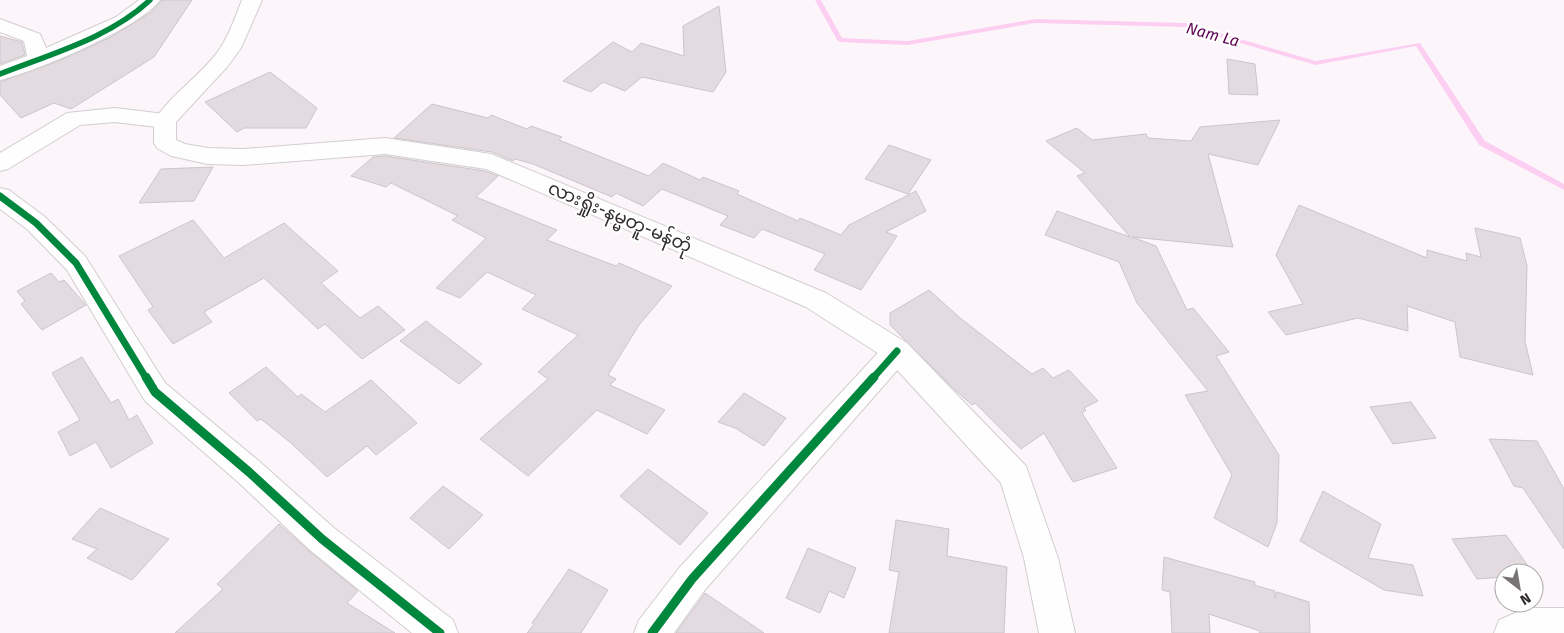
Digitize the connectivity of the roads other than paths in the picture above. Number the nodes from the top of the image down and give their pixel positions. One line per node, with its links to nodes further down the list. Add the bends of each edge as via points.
1 (150, 0): 4 (street, via 143,8 105,29)
2 (252, 0): 6 (street, via 234,44)
3 (0, 25): 4 (street, via 33,38)
4 (38, 58): 5 (street)
5 (0, 74)
6 (165, 121): 7 (street, via 115,115 75,118); 9 (street, လားရှိုး-နမ္မတူ-မန်တုံ, via 165,143 179,151 208,156 242,157 385,146 490,162 816,300)
7 (4, 152)
8 (0, 196): 11 (street, via 36,223 76,263 155,392 322,539)
9 (897, 351): 12 (street, via 692,579); 13 (street, လားရှိုး-နမ္မတူ-မန်တုံ, via 1015,476 1041,558)
10 (1564, 626): 14 (street, via 1527,626)
11 (440, 633)
12 (652, 633)
13 (1057, 633)
14 (1512, 633)

